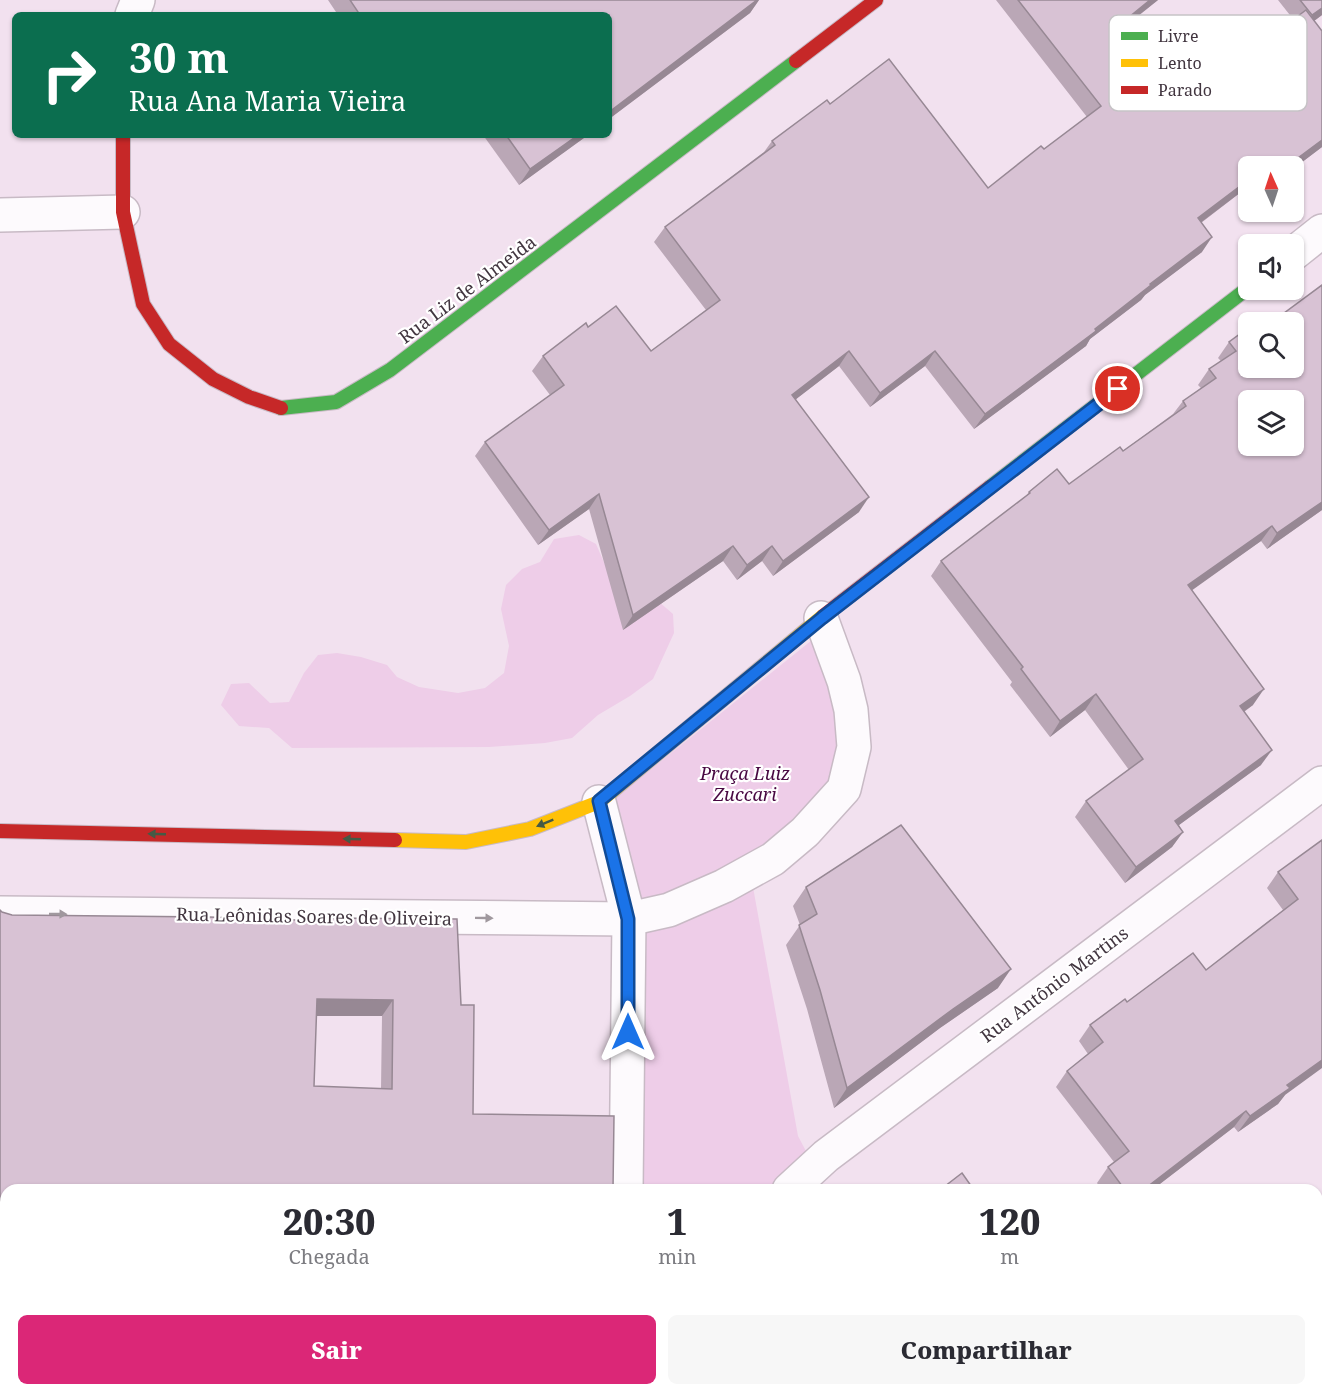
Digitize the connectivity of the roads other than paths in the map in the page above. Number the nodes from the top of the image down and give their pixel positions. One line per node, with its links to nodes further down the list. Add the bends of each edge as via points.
1 (876, 0): 3 (street, Rua Liz de Almeida, via 390,370 336,402 279,408 213,379 169,344 143,304)
2 (123, 138): 3 (street, Rua Liz de Almeida)
3 (123, 212): 4 (street)
4 (0, 215)
5 (1322, 231): 6 (street)
6 (1304, 245)
7 (1238, 296): 8 (street)
8 (822, 618): 10 (street); 13 (street, Rua Leônidas Soares de Oliveira, via 851,710 854,747 843,789 805,832 773,859 669,910)
9 (1322, 783): 15 (street, Rua Antônio Martins, via 826,1156)
10 (599, 801): 11 (street, one-way to 11, via 530,829 466,842); 13 (street)
11 (0, 831)
12 (0, 913): 13 (street, Rua Leônidas Soares de Oliveira, one-way to 13)
13 (628, 919): 14 (street)
14 (626, 1184)
15 (796, 1184)

